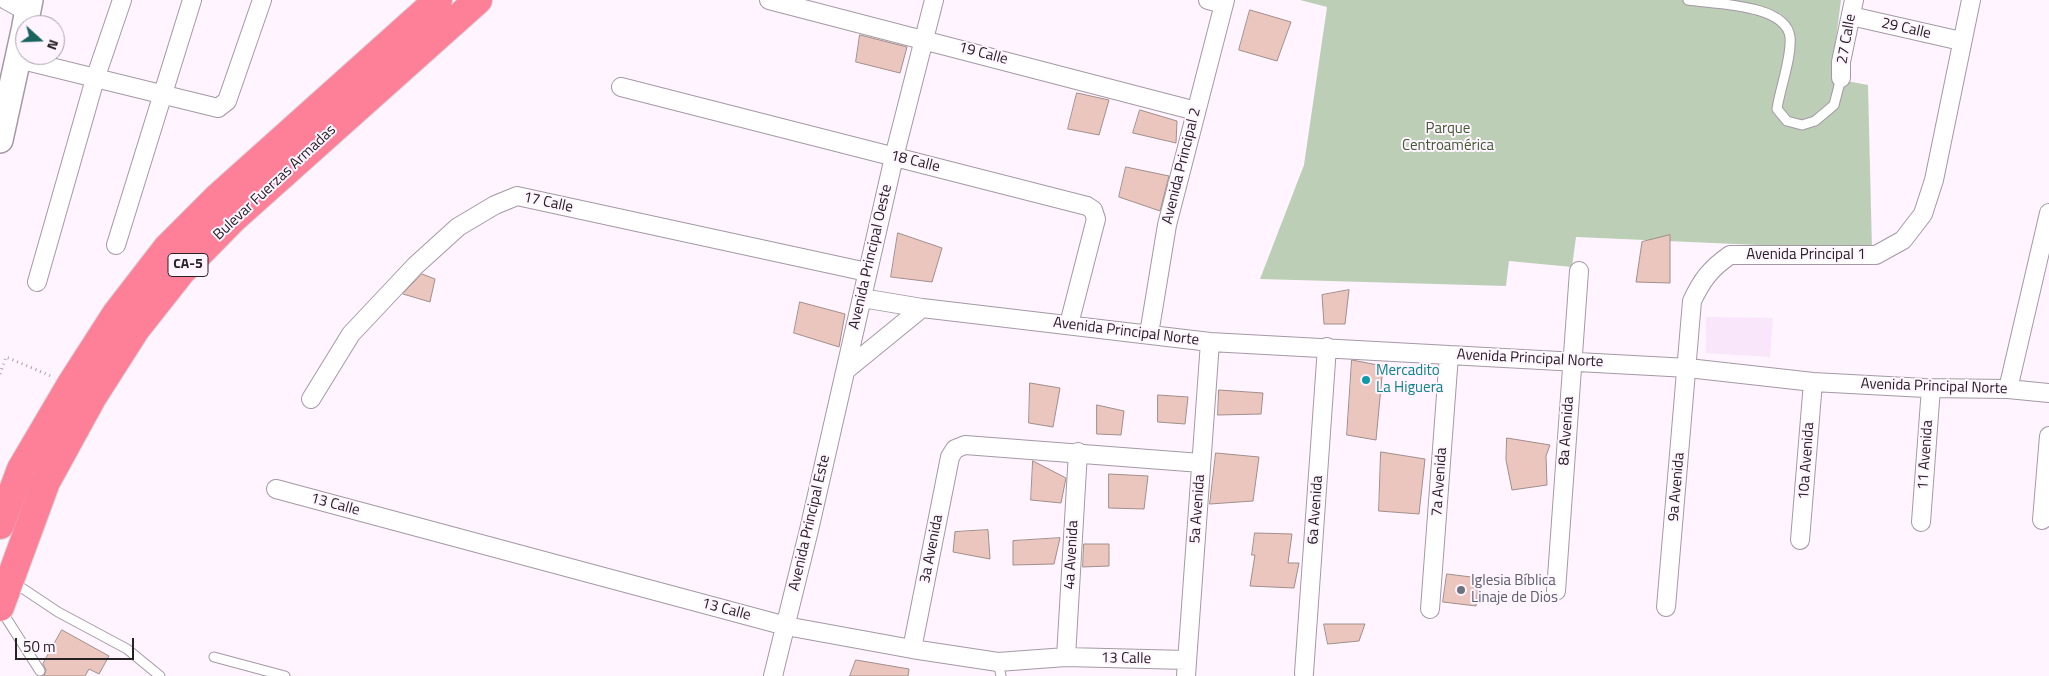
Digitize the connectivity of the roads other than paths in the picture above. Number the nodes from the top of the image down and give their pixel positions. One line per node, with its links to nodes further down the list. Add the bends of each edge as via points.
1 (6, 0): 13 (street)
2 (122, 0): 18 (street)
3 (192, 0): 21 (street)
4 (262, 0): 21 (street, via 224,106 218,108)
5 (438, 0): 52 (highway, Bulevar Fuerzas Armadas / CA-5, via 217,198 167,248 116,314 71,384 21,469)
6 (478, 0): 54 (highway, Bulevar Fuerzas Armadas / CA-5, via 234,218 181,272 136,329 92,398 46,482)
7 (769, 0): 14 (street, 19 Calle)
8 (934, 0): 14 (street, Avenida Principal Oeste)
9 (1688, 0): 19 (lane, via 1750,8 1783,22 1790,36 1789,54 1777,109 1787,121 1802,125 1823,116 1834,105)
10 (1971, 0): 15 (street, Avenida Principal 1)
11 (1219, 2): 23 (street, Avenida Principal 2)
12 (1852, 8): 15 (street, 29 Calle); 19 (street, 27 Calle)
13 (26, 15)
14 (924, 39): 23 (street, 19 Calle); 25 (street, Avenida Principal Oeste)
15 (1961, 41): 39 (street, Avenida Principal 1, via 1934,180 1923,214 1903,240 1876,255 1730,255 1712,268 1692,301)
16 (16, 65): 22 (street)
17 (42, 65): 18 (street)
18 (95, 78): 21 (street); 30 (street)
19 (1841, 78)
20 (621, 87): 25 (street, 18 Calle)
21 (161, 94): 27 (street)
22 (4, 108): 24 (street)
23 (1196, 111): 34 (street, Avenida Principal 2, via 1167,226)
24 (0, 140)
25 (894, 157): 28 (street, Avenida Principal Oeste); 33 (street, 18 Calle, via 1093,210 1096,219)
26 (2049, 213): 43 (street)
27 (116, 245)
28 (867, 272): 31 (street, Avenida Principal Oeste); 45 (street, 17 Calle, via 517,196 458,227 415,266 351,334)
29 (1579, 272): 38 (street, 8a Avenida)
30 (37, 282)
31 (862, 298): 32 (street, Avenida Principal Norte); 40 (street, Avenida Principal Oeste)
32 (922, 308): 33 (street, Avenida Principal Norte); 40 (street)
33 (1069, 324): 34 (street, Avenida Principal Norte)
34 (1149, 334): 35 (street, Avenida Principal Norte)
35 (1210, 342): 36 (street, Avenida Principal Norte); 48 (street, 5a Avenida)
36 (1327, 347): 37 (street, Avenida Principal Norte); 66 (street, 6a Avenida)
37 (1449, 355): 38 (street, Avenida Principal Norte); 58 (street, 7a Avenida)
38 (1572, 361): 39 (street, Avenida Principal Norte); 55 (street, 8a Avenida)
39 (1688, 368): 41 (street, Avenida Principal Norte); 56 (street, 9a Avenida)
40 (846, 370): 59 (street, Avenida Principal Este)
41 (1813, 382): 42 (street, Avenida Principal Norte); 53 (street, 10a Avenida)
42 (1931, 388): 43 (street, Avenida Principal Norte); 51 (street, 11 Avenida)
43 (2008, 389): 44 (street, Avenida Principal Norte)
44 (2049, 393)
45 (311, 399)
46 (2049, 436): 50 (street)
47 (1078, 452): 48 (street); 60 (street, 3a Avenida, via 965,444 955,449 950,457); 62 (street, 4a Avenida)
48 (1201, 463): 63 (street, 5a Avenida)
49 (276, 490): 59 (street, 13 Calle)
50 (2042, 520)
51 (1921, 522)
52 (0, 525)
53 (1800, 540)
54 (9, 580): 57 (highway, Bulevar Fuerzas Armadas / CA-5); 67 (lane, via 58,612 127,649)
55 (1556, 591)
56 (1666, 606)
57 (0, 608): 65 (lane)
58 (1430, 610)
59 (786, 626): 60 (street, 13 Calle); 69 (street, Avenida Principal Este)
60 (912, 649): 64 (street, 13 Calle)
61 (214, 657): 68 (lane)
62 (1066, 657): 63 (street, 13 Calle); 64 (street, 13 Calle)
63 (1186, 668)
64 (999, 669)
65 (40, 671)
66 (1304, 673)
67 (160, 676)
68 (285, 676)
69 (773, 676)

